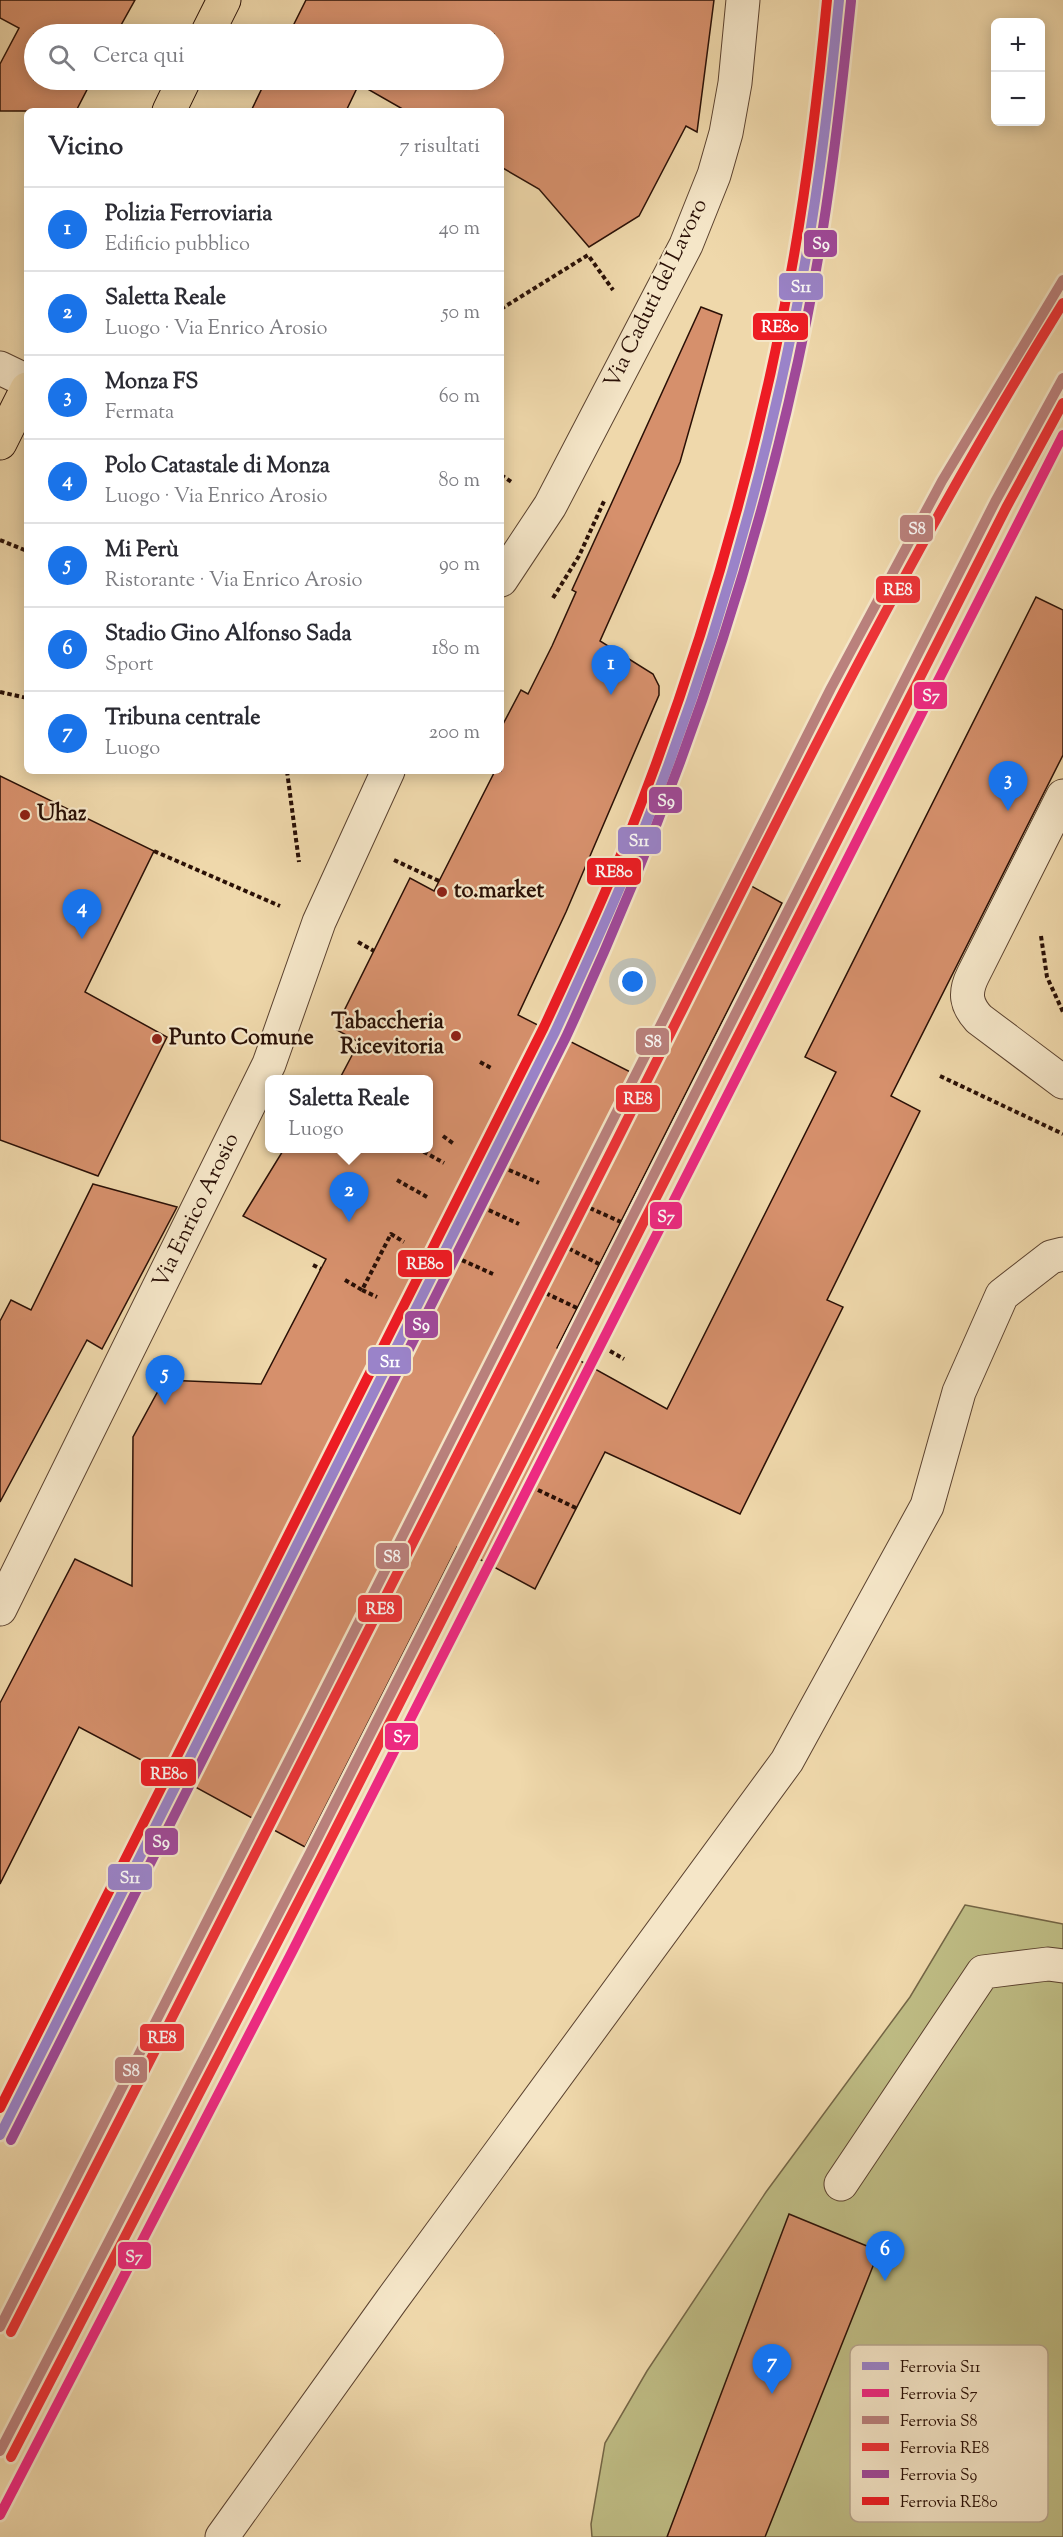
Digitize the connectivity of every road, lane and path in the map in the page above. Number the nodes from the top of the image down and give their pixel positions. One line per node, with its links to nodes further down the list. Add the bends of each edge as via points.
1 (224, 0): 3 (main road)
2 (743, 0): 7 (street, Via Caduti del Lavoro, via 735,83 714,175 686,245)
3 (212, 24)
4 (179, 90): 5 (main road)
5 (170, 108)
6 (504, 307): 7 (path, via 588,255)
7 (642, 331): 14 (street, Via Caduti del Lavoro, via 550,506)
8 (0, 368): 9 (street)
9 (24, 380)
10 (24, 395): 11 (main road)
11 (0, 443)
12 (0, 540): 13 (path)
13 (24, 550)
14 (505, 573)
15 (0, 692): 16 (path)
16 (24, 697)
17 (287, 774): 22 (path)
18 (387, 774): 63 (street, Via Enrico Arosio, via 319,922 269,1064)
19 (1063, 796): 32 (street, via 973,975 967,998 979,1019)
20 (154, 850): 24 (path)
21 (394, 860): 23 (path)
22 (300, 872)
23 (439, 881)
24 (286, 909)
25 (1044, 927): 28 (path, via 1040,935 1047,977)
26 (354, 941): 27 (path)
27 (374, 951)
28 (1063, 1012)
29 (480, 1062): 30 (path)
30 (492, 1068)
31 (940, 1076): 33 (path)
32 (1063, 1082)
33 (1063, 1134)
34 (443, 1136): 35 (path)
35 (454, 1144)
36 (425, 1153): 37 (path)
37 (444, 1163)
38 (502, 1167): 40 (path)
39 (397, 1180): 41 (path)
40 (539, 1183)
41 (428, 1197)
42 (583, 1204): 44 (path)
43 (482, 1207): 45 (path)
44 (621, 1222)
45 (519, 1224)
46 (404, 1242): 55 (path, via 391,1234)
47 (562, 1245): 50 (path)
48 (1063, 1254): 66 (street, via 1051,1257 1002,1295 959,1392 927,1506 787,1761)
49 (455, 1257): 53 (path)
50 (599, 1264)
51 (314, 1265): 52 (path)
52 (321, 1269)
53 (493, 1274)
54 (345, 1280): 55 (path)
55 (362, 1290): 57 (path)
56 (539, 1290): 58 (path)
57 (377, 1298)
58 (577, 1308)
59 (610, 1351): 60 (path, via 624,1359)
60 (617, 1360)
61 (538, 1490): 62 (path)
62 (576, 1508)
63 (0, 1610)
64 (1063, 1966): 65 (street, via 1048,1964 983,1972)
65 (841, 2184)
66 (222, 2537)

